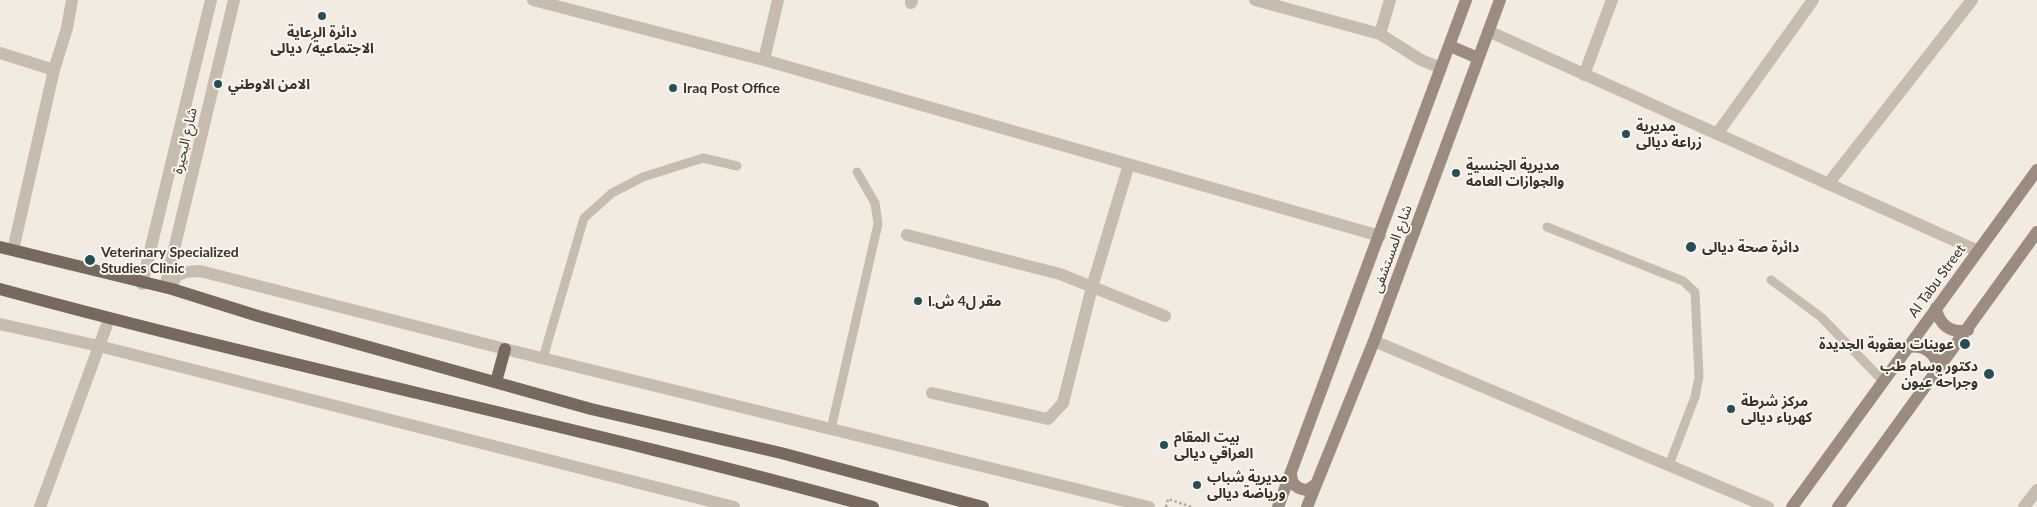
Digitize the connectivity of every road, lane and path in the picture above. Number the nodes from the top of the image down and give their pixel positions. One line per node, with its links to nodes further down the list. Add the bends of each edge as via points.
1 (72, 0): 20 (street)
2 (211, 0): 36 (street, شارع البحيرة)
3 (234, 0): 39 (street, شارع البحيرة)
4 (533, 0): 18 (street)
5 (778, 0): 18 (street)
6 (1255, 0): 14 (street)
7 (1390, 0): 14 (street)
8 (1466, 0): 15 (street, شارع المستشفى)
9 (1500, 0): 13 (street, شارع المستشفى)
10 (1612, 0): 21 (street)
11 (1813, 0): 22 (street)
12 (1972, 0): 27 (street)
13 (1488, 31): 17 (street, شارع المستشفى); 21 (street)
14 (1380, 34): 19 (street, via 1421,60)
15 (1450, 46): 17 (street); 19 (street, شارع المستشفى)
16 (0, 53): 20 (street)
17 (1478, 58): 45 (street, شارع المستشفى)
18 (764, 60): 23 (street)
19 (1442, 68): 31 (street, شارع المستشفى)
20 (54, 70): 33 (street)
21 (1584, 75): 22 (street)
22 (1717, 134): 27 (street)
23 (1129, 164): 31 (street); 37 (street)
24 (737, 166): 49 (lane, via 703,158 643,177 612,193 584,218)
25 (2037, 170): 34 (street, Al Tabu Street)
26 (857, 172): 54 (lane, via 874,203 878,224)
27 (1828, 184): 34 (street)
28 (1547, 227): 55 (lane, via 1683,281 1695,292 1699,377 1695,397)
29 (2037, 232): 44 (street)
30 (907, 236): 37 (street, via 1060,274)
31 (1380, 236): 56 (street, شارع المستشفى)
32 (0, 248): 33 (main road)
33 (13, 250): 36 (main road)
34 (1978, 251): 40 (street, Al Tabu Street)
35 (1770, 280): 51 (lane, via 1821,317)
36 (142, 284): 39 (main road)
37 (1092, 287): 41 (street); 53 (street, via 1063,403 1048,419)
38 (0, 289): 42 (main road)
39 (168, 289): 48 (street, via 175,277 185,272 200,271); 52 (main road)
40 (1936, 308): 44 (street, via 1940,320 1949,329); 47 (street, Al Tabu Street)
41 (1165, 316)
42 (109, 319): 46 (street); 61 (main road, via 425,394)
43 (0, 324): 46 (street)
44 (1968, 330): 50 (street)
45 (1374, 341): 55 (street); 57 (street, شارع المستشفى)
46 (99, 346): 59 (street); 60 (street)
47 (1908, 347): 50 (street, via 1920,347 1931,352); 51 (street, Al Tabu Street)
48 (505, 349): 49 (street); 52 (main road)
49 (543, 358): 54 (street)
50 (1938, 370): 70 (street)
51 (1884, 381): 69 (street, Al Tabu Street)
52 (496, 382): 62 (main road, via 591,409 781,452)
53 (932, 393)
54 (831, 429): 63 (street)
55 (1669, 465): 68 (street)
56 (1291, 473): 57 (street, via 1293,484 1302,490); 66 (street, شارع المستشفى)
57 (1316, 484): 67 (street, شارع المستشفى)
58 (2037, 490): 71 (street)
59 (42, 507)
60 (734, 507)
61 (873, 507)
62 (983, 507)
63 (1149, 507)
64 (1166, 507): 65 (path, via 1168,500)
65 (1192, 507)
66 (1278, 507)
67 (1307, 507)
68 (1768, 507)
69 (1792, 507)
70 (1838, 507)
71 (2024, 507)

